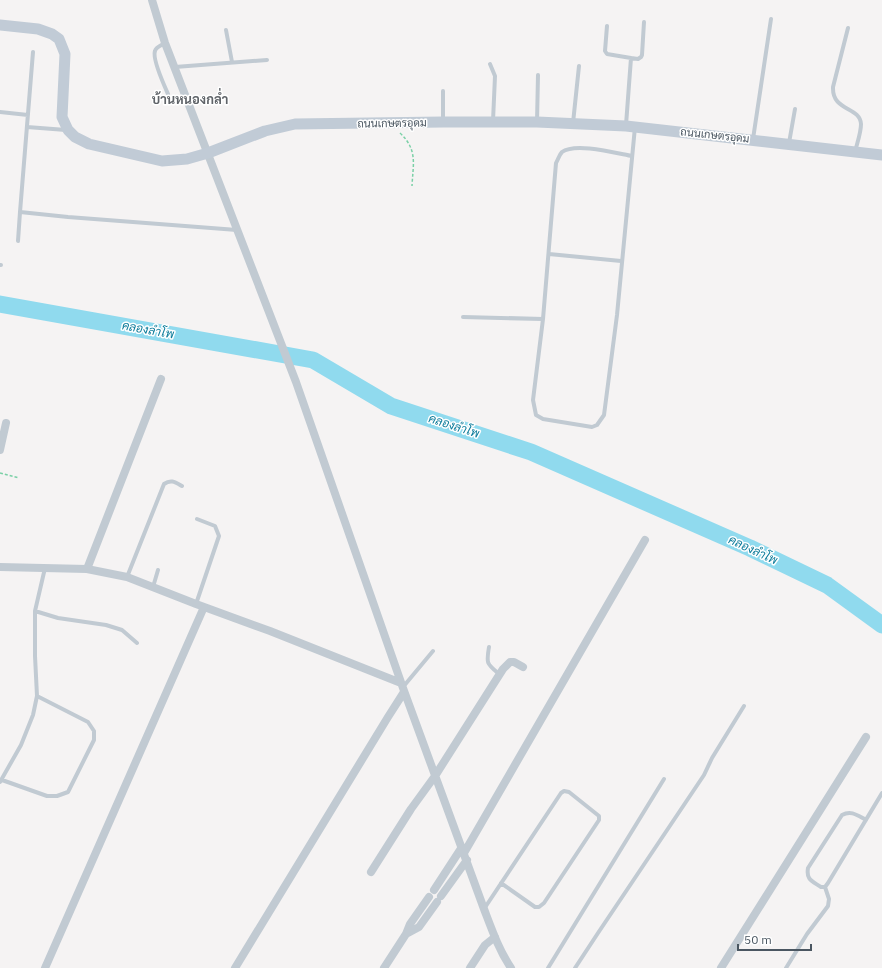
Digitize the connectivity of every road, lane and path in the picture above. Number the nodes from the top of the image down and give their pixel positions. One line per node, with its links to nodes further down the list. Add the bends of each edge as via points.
1 (152, 0): 8 (street)
2 (771, 19): 30 (lane)
3 (644, 22): 10 (lane, via 642,55 638,59)
4 (0, 25): 29 (street, via 38,29 59,39 65,54 62,117)
5 (607, 26): 10 (lane, via 607,54)
6 (848, 28): 32 (lane, via 832,94 837,102 859,118 861,124)
7 (226, 30): 12 (lane)
8 (165, 43): 14 (street); 18 (lane, via 157,48 155,58)
9 (33, 52): 21 (lane)
10 (631, 58): 27 (lane)
11 (267, 60): 12 (lane)
12 (232, 62): 14 (lane)
13 (490, 64): 24 (lane, via 495,76)
14 (175, 66): 33 (street)
15 (579, 66): 26 (lane)
16 (538, 75): 25 (lane)
17 (443, 91): 23 (lane)
18 (168, 94)
19 (795, 109): 31 (lane)
20 (0, 112): 21 (lane)
21 (28, 115): 28 (lane)
22 (389, 122): 23 (street, ถนนเกษตรอุดม); 33 (street, ถนนเกษตรอุดม, via 288,126 265,131); 36 (path, via 409,142 412,150)
23 (443, 122): 24 (street, ถนนเกษตรอุดม)
24 (493, 122): 25 (street, ถนนเกษตรอุดม)
25 (537, 122): 26 (street, ถนนเกษตรอุดม)
26 (573, 124): 27 (street, ถนนเกษตรอุดม)
27 (631, 126): 30 (street, ถนนเกษตรอุดม); 35 (lane)
28 (27, 127): 29 (lane); 37 (lane)
29 (68, 130): 33 (street, ถนนเกษตรอุดม, via 75,137 90,144 162,161 187,159)
30 (753, 139): 31 (street, ถนนเกษตรอุดม)
31 (789, 144): 32 (street, ถนนเกษตรอุดม)
32 (855, 152): 34 (street, ถนนเกษตรอุดม)
33 (208, 153): 38 (street)
34 (882, 155)
35 (632, 156): 40 (lane, via 579,147 569,148 561,153 556,163); 41 (lane)
36 (412, 186)
37 (20, 212): 38 (lane); 39 (lane)
38 (237, 230): 65 (street, via 296,382)
39 (18, 241)
40 (550, 254): 41 (lane); 43 (lane)
41 (621, 261): 43 (lane, via 604,416 597,425 592,427 543,419 536,415 533,400)
42 (463, 317): 43 (lane)
43 (544, 319)
44 (161, 379): 54 (street)
45 (6, 423): 46 (street)
46 (0, 450)
47 (0, 473): 48 (path)
48 (19, 478)
49 (182, 486): 56 (lane, via 172,481 164,484)
50 (197, 519): 58 (lane, via 215,526 219,536)
51 (645, 540): 74 (street)
52 (0, 567): 53 (street)
53 (45, 568): 54 (street); 59 (lane)
54 (87, 569): 56 (street)
55 (158, 570): 57 (lane)
56 (127, 577): 57 (street)
57 (153, 586): 58 (street)
58 (200, 606): 65 (street, via 270,631); 83 (street)
59 (35, 611): 60 (lane, via 58,618 106,625 122,630); 66 (lane)
60 (137, 642)
61 (489, 647): 64 (lane, via 488,665)
62 (433, 651): 65 (lane)
63 (523, 667): 64 (street, via 510,662)
64 (500, 674): 69 (street)
65 (403, 688): 69 (street); 84 (street)
66 (37, 696): 71 (lane, via 33,715 21,745); 71 (lane, via 88,722 94,731 94,740 68,792 48,796)
67 (744, 706): 89 (lane, via 704,775)
68 (866, 737): 90 (street)
69 (435, 776): 74 (street); 75 (street)
70 (664, 778): 88 (lane)
71 (1, 781)
72 (882, 793): 73 (lane)
73 (866, 820): 77 (lane); 77 (lane, via 852,813 842,815 808,868 807,875 810,880)
74 (464, 854): 78 (street); 80 (street); 81 (street, via 439,899 419,926)
75 (371, 872)
76 (501, 883): 76 (lane, via 535,907 539,907 599,820 599,816 569,792 561,793); 80 (lane)
77 (825, 887): 91 (lane, via 829,899 828,906)
78 (434, 890)
79 (429, 897): 81 (street)
80 (484, 909): 82 (street)
81 (406, 934): 85 (street)
82 (495, 938): 86 (street, via 485,945); 87 (street)
83 (45, 968)
84 (235, 968)
85 (384, 968)
86 (470, 968)
87 (511, 968)
88 (548, 968)
89 (575, 968)
90 (721, 968)
91 (786, 968)

